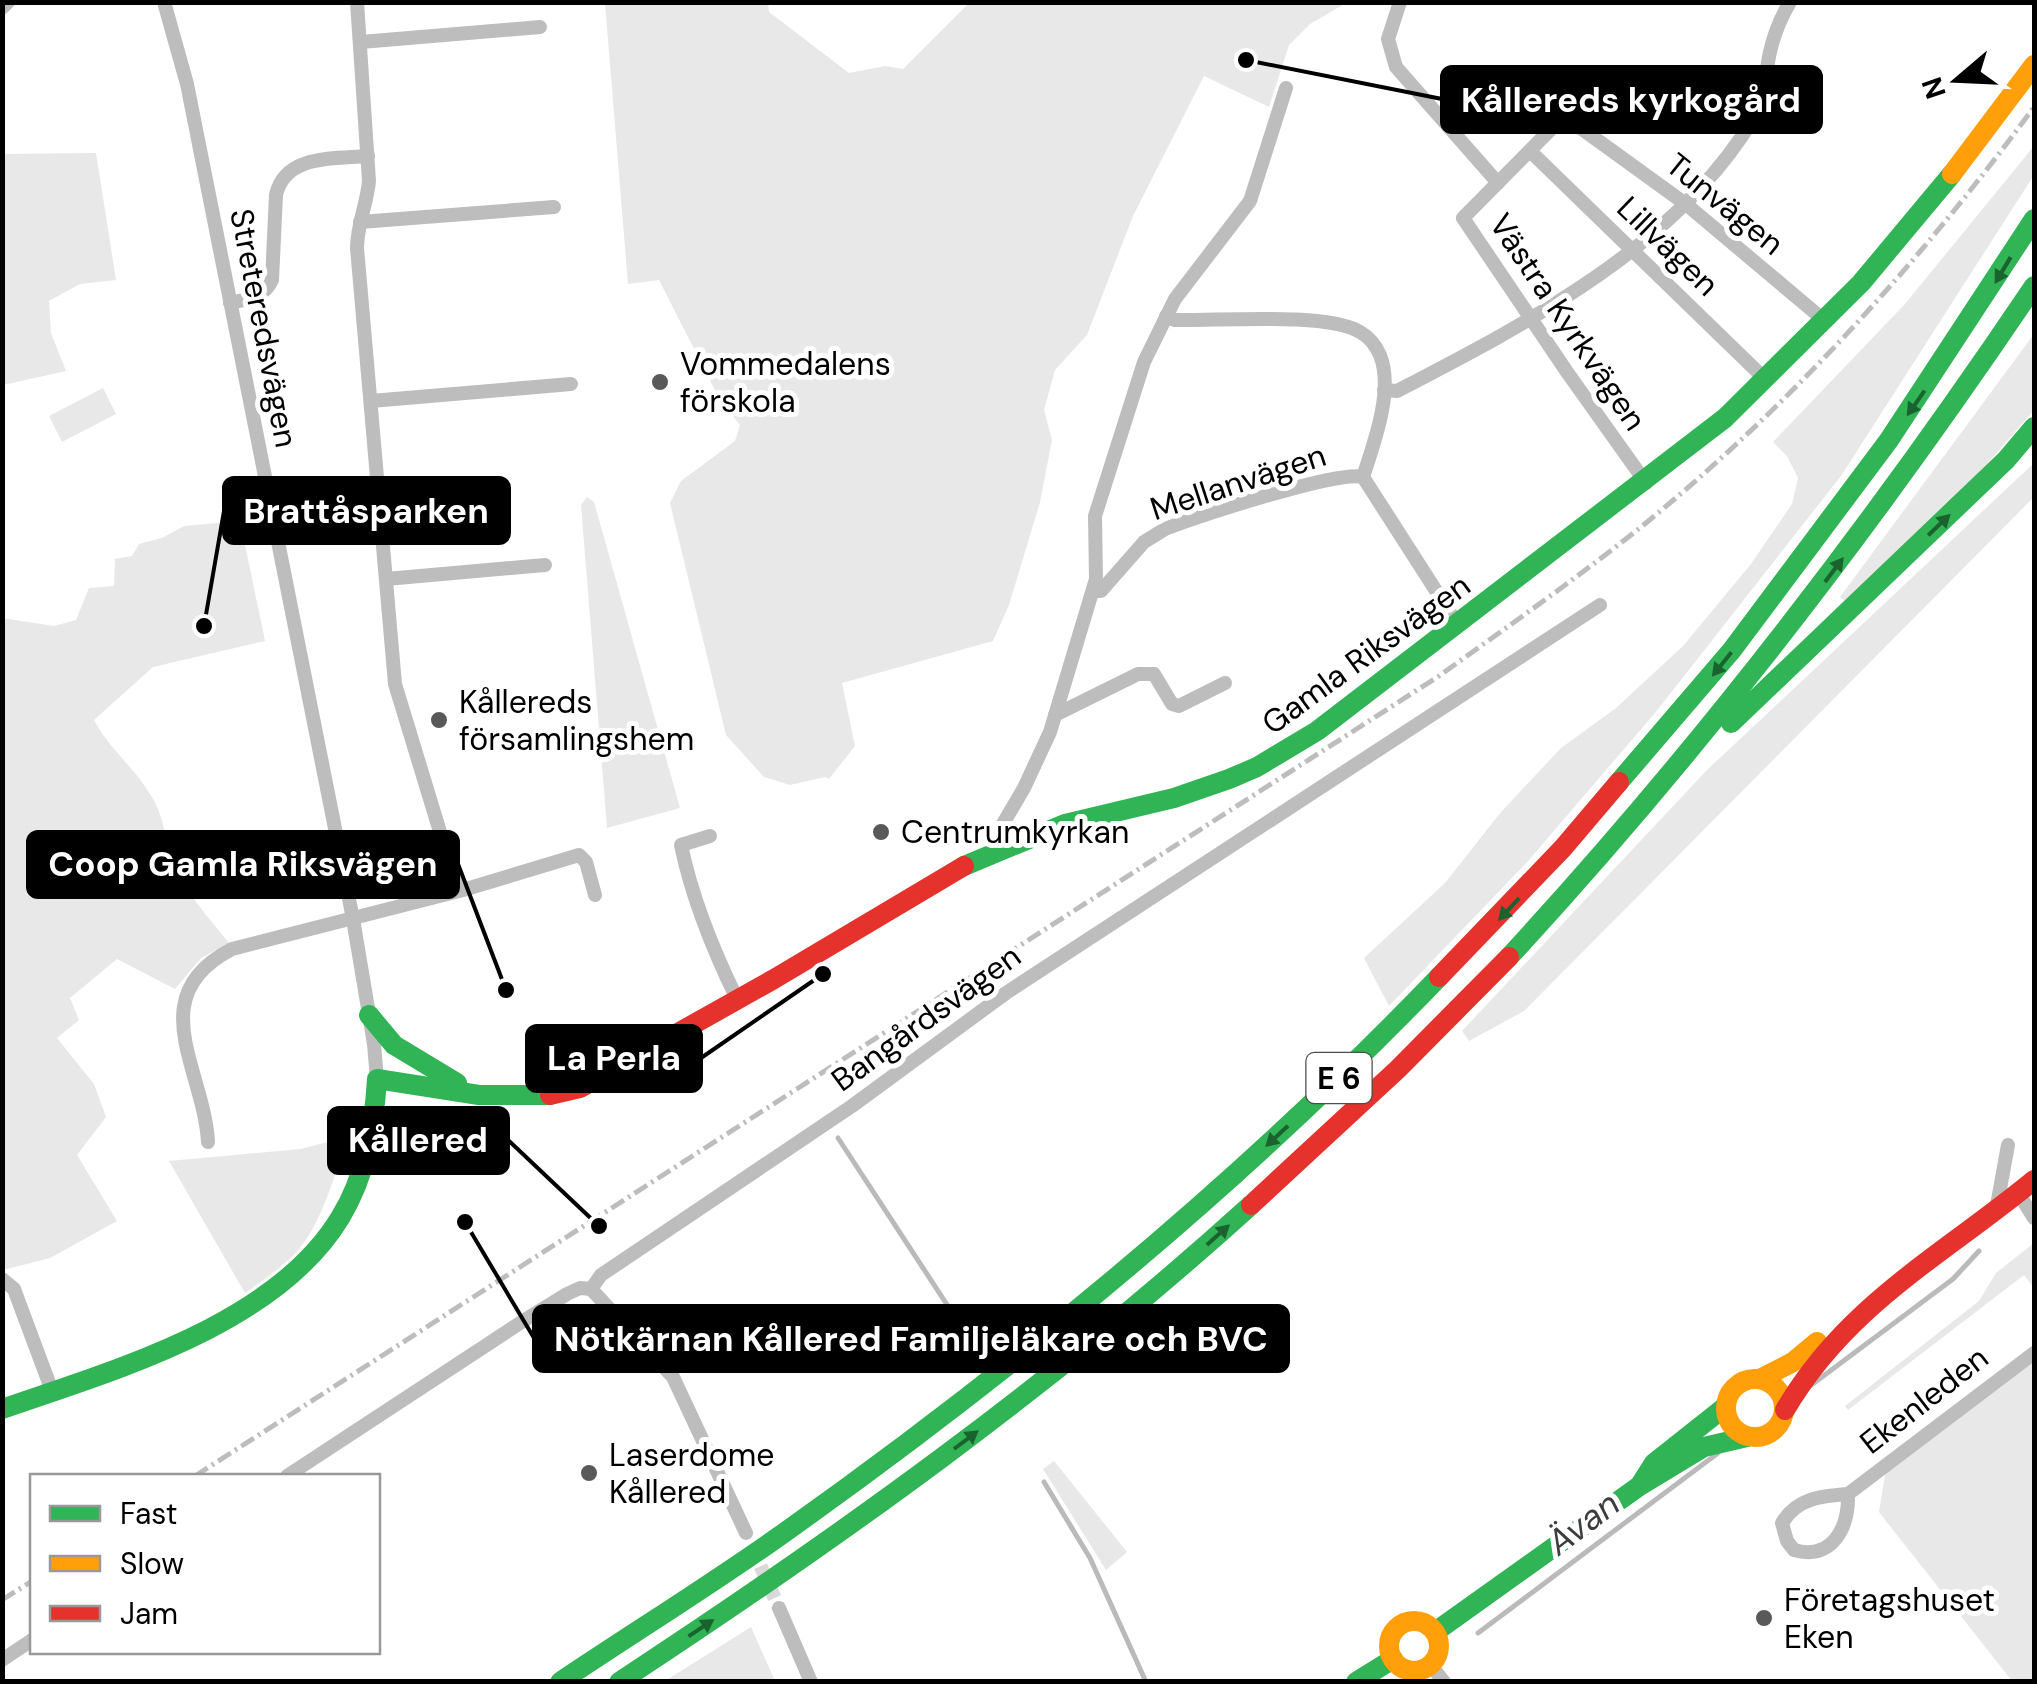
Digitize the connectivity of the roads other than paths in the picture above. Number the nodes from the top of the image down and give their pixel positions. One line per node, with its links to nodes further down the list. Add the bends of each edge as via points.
1 (8, 2): 6 (street)
2 (164, 2): 20 (street, Streteredsvägen, via 182,58)
3 (357, 2): 8 (street)
4 (1400, 2): 13 (street, Västra Kyrkvägen, via 1388,39 1396,67)
5 (1790, 2): 14 (street, via 1778,24 1756,115)
6 (2, 8)
7 (540, 26): 8 (street)
8 (361, 42): 12 (street)
9 (2034, 65): 23 (main road, Gamla Riksvägen, via 1944,188)
10 (1286, 88): 21 (street, via 1250,201)
11 (1530, 152): 13 (street, Tunvägen); 14 (street, Tunvägen, via 1558,123 1571,120); 18 (street, Lillvägen)
12 (368, 156): 17 (street); 20 (street, via 313,161 288,172 276,195 268,290)
13 (1498, 183): 22 (street, Västra Kyrkvägen, via 1464,218)
14 (1687, 204): 18 (street); 23 (street, Tunvägen)
15 (554, 207): 17 (street)
16 (2034, 218): 73 (main road, E 6, one-way to 73, via 1887,444 1722,665 1506,912 1362,1057 1019,1360 770,1545)
17 (360, 222): 27 (street)
18 (1634, 249): 22 (street); 24 (street, Lillvägen)
19 (2034, 286): 38 (main road, E 6, one-way to 19, via 1833,572)
20 (230, 303): 43 (street, Streteredsvägen)
21 (1166, 316): 26 (street, via 1318,321 1359,330 1381,357); 33 (street, via 1144,362 1096,516)
22 (1531, 319): 26 (street, via 1397,391); 30 (street, Västra Kyrkvägen)
23 (1825, 321): 24 (main road, Gamla Riksvägen)
24 (1766, 380): 30 (main road, Gamla Riksvägen)
25 (571, 384): 27 (street)
26 (1384, 390): 29 (street)
27 (371, 401): 32 (street)
28 (2034, 427): 38 (main road, one-way to 28)
29 (1362, 477): 33 (street, Mellanvägen, via 1317,483 1165,529); 35 (street)
30 (1646, 483): 35 (main road, Gamla Riksvägen)
31 (544, 566): 32 (street)
32 (386, 579): 41 (street, via 395,684)
33 (1093, 591): 37 (street)
34 (1600, 605): 54 (street, Bangårdsvägen, via 1006,992)
35 (1458, 625): 40 (main road, Gamla Riksvägen, via 1318,732 1257,768)
36 (1224, 683): 37 (street, via 1179,706 1154,674 1138,674)
37 (1055, 715): 40 (street, via 997,834)
38 (1640, 809): 74 (main road, E 6, one-way to 38, via 880,1506 1148,1297 1383,1084 1532,932)
39 (710, 836): 44 (street, via 681,845)
40 (1001, 848): 44 (main road, Gamla Riksvägen)
41 (458, 891): 42 (street, via 579,854); 43 (street)
42 (595, 894)
43 (352, 919): 45 (street, Streteredsvägen); 48 (street, via 232,949 208,961 193,979 181,1020)
44 (737, 999): 47 (main road, Gamla Riksvägen, via 580,1088 531,1099)
45 (369, 1015): 46 (street, Streteredsvägen); 47 (main road, Gamla Riksvägen, via 394,1046)
46 (377, 1079): 47 (main road, Gamla Riksvägen); 58 (main road, via 358,1177 334,1228 314,1252 221,1321)
47 (471, 1093)
48 (208, 1142)
49 (2008, 1145): 51 (street)
50 (2026, 1187): 51 (main road); 52 (street)
51 (1996, 1211): 55 (main road)
52 (2034, 1218)
53 (2, 1279): 58 (street, via 14,1289)
54 (591, 1289): 63 (street, Bangårdsvägen, via 580,1288 520,1323); 66 (street, via 673,1377)
55 (1857, 1317): 57 (main road); 61 (main road, via 1810,1366)
56 (2034, 1353): 65 (street, Ekenleden)
57 (1760, 1379): 59 (main road, via 1740,1382); 61 (main road, via 1776,1386)
58 (52, 1391): 60 (main road)
59 (1726, 1406): 62 (main road, via 1729,1422); 64 (main road, via 1654,1462)
60 (2, 1409)
61 (1785, 1410): 62 (main road, via 1772,1432)
62 (1747, 1436): 64 (main road, via 1704,1447)
63 (291, 1474)
64 (1638, 1486): 68 (main road)
65 (1848, 1494): 65 (street, Ekenleden, via 1814,1498 1788,1512 1782,1523 1794,1550 1816,1553 1833,1543 1847,1520)
66 (746, 1532)
67 (779, 1608): 75 (street)
68 (1435, 1632): 70 (main road, via 1417,1621 1402,1624 1390,1640); 72 (main road, via 1438,1649)
69 (30, 1641): 71 (street)
70 (1393, 1659): 72 (main road, via 1410,1670); 76 (main road)
71 (2, 1660)
72 (1430, 1664): 77 (street)
73 (560, 1682)
74 (619, 1682)
75 (810, 1682)
76 (1356, 1682)
77 (1444, 1682)

